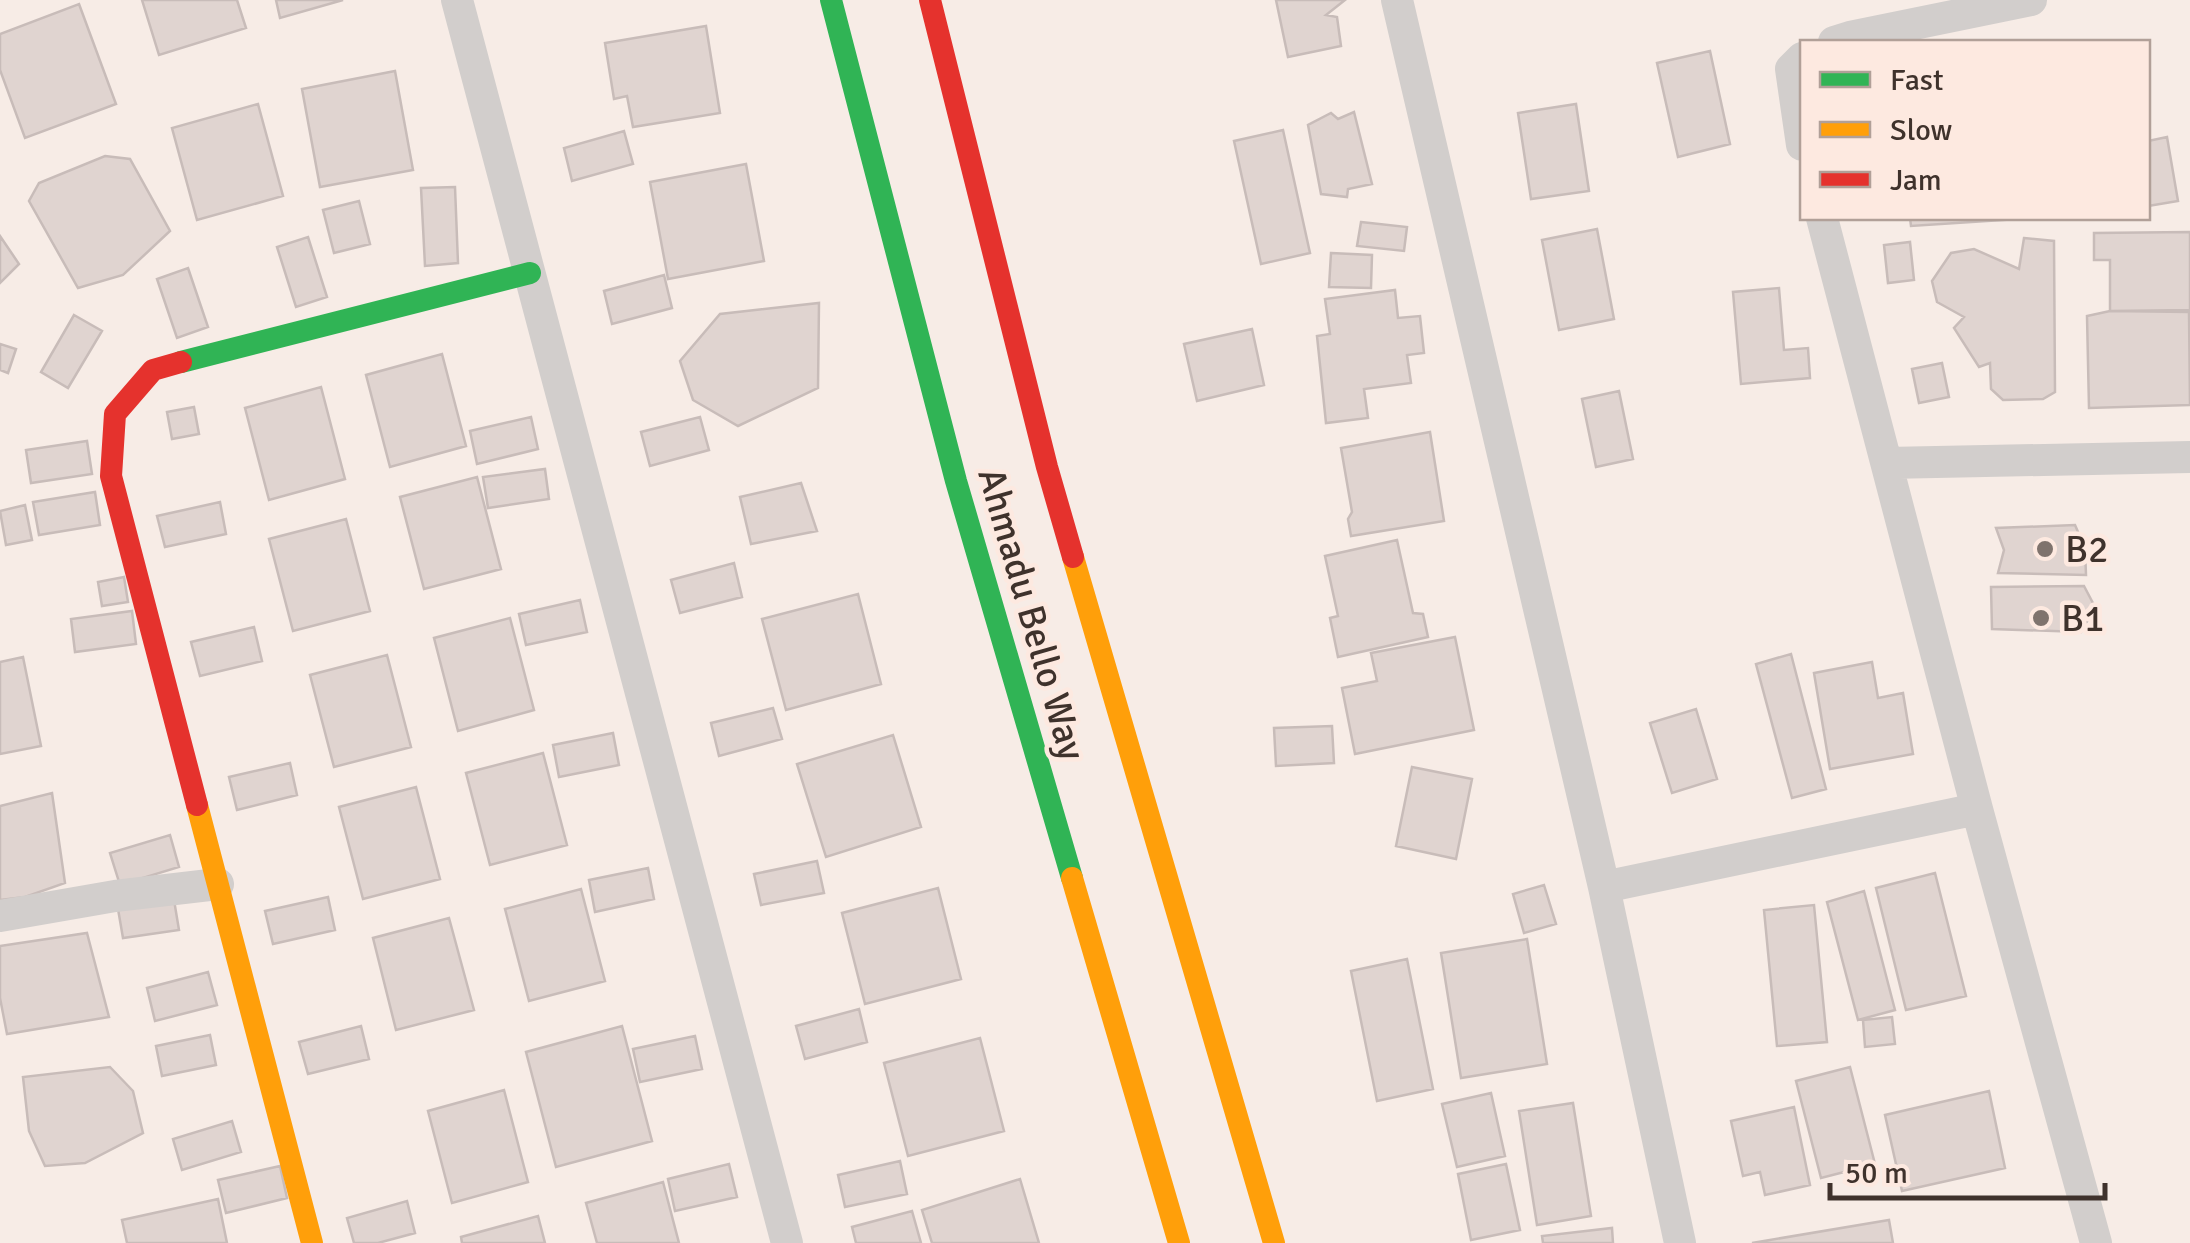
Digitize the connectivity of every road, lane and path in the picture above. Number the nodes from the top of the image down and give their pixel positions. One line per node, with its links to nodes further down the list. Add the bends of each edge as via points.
1 (456, 0): 10 (street)
2 (832, 0): 19 (main road, Ahmadu Bello Way, via 956,481)
3 (930, 0): 20 (main road, Ahmadu Bello Way, via 1047,467)
4 (1397, 0): 15 (street)
5 (2031, 0): 6 (street)
6 (1840, 40)
7 (1800, 60): 8 (street, via 1791,68)
8 (1800, 130)
9 (1823, 220): 12 (street)
10 (530, 273): 14 (main road, via 153,370 114,414 112,476); 18 (street)
11 (2190, 457): 12 (street)
12 (1887, 463): 13 (street)
13 (1976, 809): 15 (street); 22 (street)
14 (218, 884): 16 (street); 17 (main road)
15 (1604, 887): 21 (street)
16 (0, 916)
17 (312, 1243)
18 (787, 1243)
19 (1179, 1243)
20 (1274, 1243)
21 (1680, 1243)
22 (2096, 1243)

